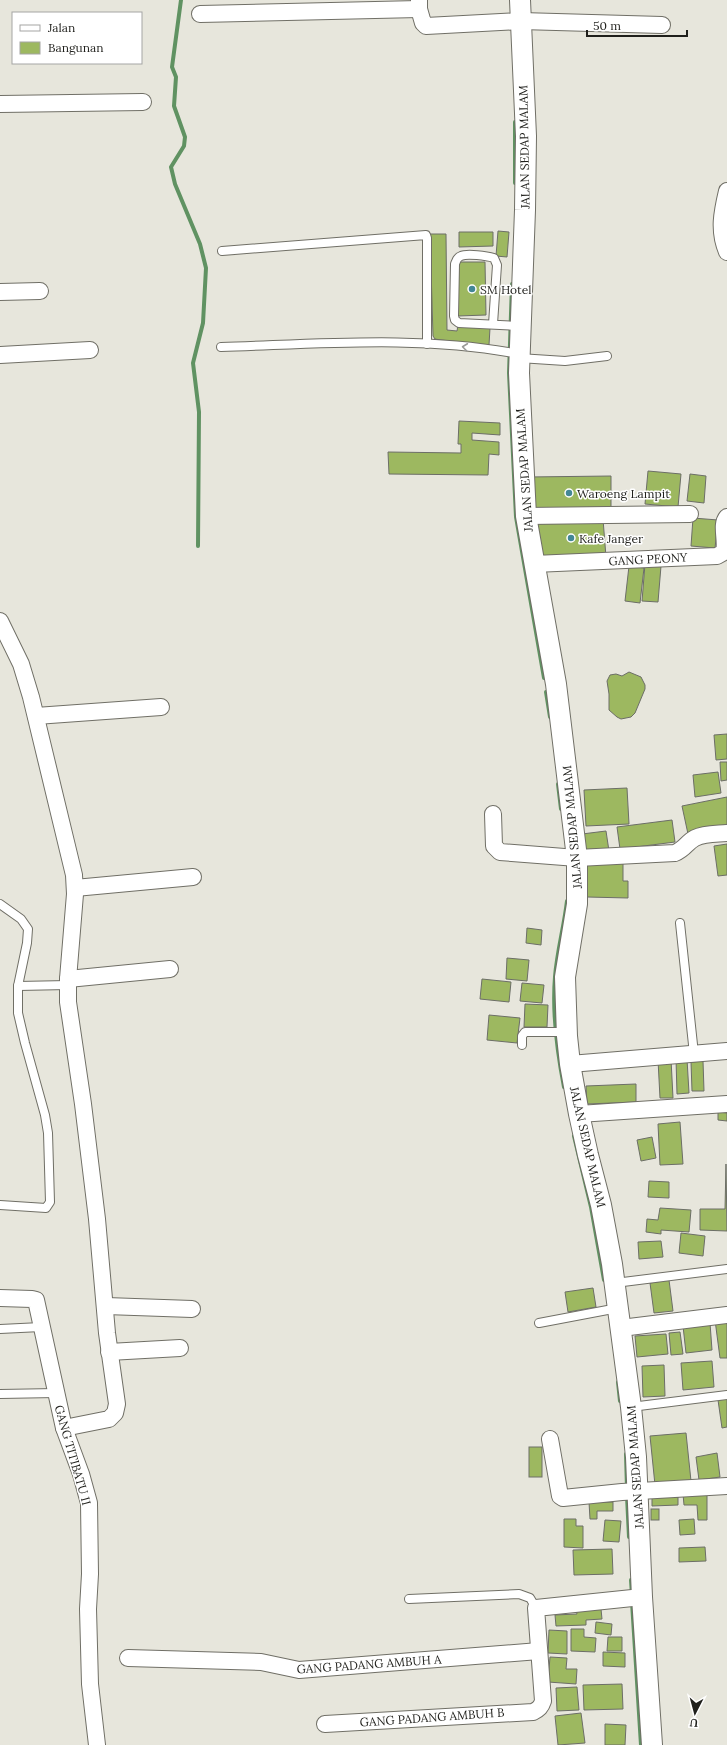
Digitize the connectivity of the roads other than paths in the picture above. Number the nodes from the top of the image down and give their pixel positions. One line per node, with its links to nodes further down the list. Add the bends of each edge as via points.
1 (520, 0): 4 (street, JALAN SEDAP MALAM)
2 (419, 4): 3 (street); 4 (street, via 426,26)
3 (200, 14)
4 (513, 22): 5 (street); 14 (street, JALAN SEDAP MALAM, via 526,136 525,210)
5 (662, 24)
6 (143, 102): 7 (street)
7 (0, 104)
8 (727, 191): 10 (street, via 721,232)
9 (222, 251): 15 (lane, via 426,235)
10 (727, 252)
11 (40, 291): 12 (street)
12 (0, 292)
13 (493, 324): 13 (lane, via 459,323 455,320 455,264 457,258 462,255 487,256 494,258 497,264); 14 (lane)
14 (513, 326): 18 (street, JALAN SEDAP MALAM)
15 (427, 344): 16 (lane); 18 (lane, one-way to 15)
16 (221, 347)
17 (90, 350): 19 (street)
18 (513, 354): 20 (lane, via 565,361); 22 (street, JALAN SEDAP MALAM)
19 (0, 355)
20 (607, 356)
21 (690, 514): 22 (street)
22 (526, 516): 24 (street, JALAN SEDAP MALAM)
23 (727, 517): 24 (street, GANG PEONY, via 724,524 727,546 724,552 717,556)
24 (534, 564): 30 (street, JALAN SEDAP MALAM, via 561,719)
25 (0, 621): 27 (street, via 21,664)
26 (161, 707): 27 (street)
27 (36, 716): 32 (street, via 72,862)
28 (494, 814): 30 (street, via 496,850)
29 (727, 834): 30 (street, via 695,838 683,850 675,853)
30 (568, 857): 38 (street, JALAN SEDAP MALAM, via 577,904)
31 (193, 877): 32 (street)
32 (75, 888): 36 (street)
33 (0, 904): 37 (lane, via 21,919 28,929)
34 (680, 923): 41 (lane)
35 (170, 968): 36 (street)
36 (68, 982): 37 (lane); 49 (street, via 70,1022 84,1111)
37 (18, 986): 45 (lane, via 18,1013 24,1043 46,1115 50,1202 46,1208)
38 (558, 1032): 39 (lane, via 525,1032 522,1036); 42 (street, JALAN SEDAP MALAM)
39 (522, 1045)
40 (727, 1052): 41 (street)
41 (694, 1054): 42 (street)
42 (570, 1064): 44 (street, JALAN SEDAP MALAM)
43 (727, 1104): 44 (street)
44 (579, 1114): 47 (street, JALAN SEDAP MALAM, via 601,1205)
45 (0, 1205)
46 (727, 1269): 47 (lane)
47 (614, 1283): 51 (street, JALAN SEDAP MALAM)
48 (0, 1298): 54 (street, GANG TITIBATU II, via 36,1300)
49 (106, 1306): 50 (street); 58 (street)
50 (192, 1309)
51 (614, 1309): 53 (lane); 55 (street, JALAN SEDAP MALAM)
52 (727, 1315): 55 (street)
53 (539, 1323)
54 (41, 1327): 56 (lane); 59 (street, GANG TITIBATU II)
55 (621, 1328): 62 (street, JALAN SEDAP MALAM)
56 (0, 1329)
57 (180, 1348): 58 (street)
58 (109, 1352): 63 (street, via 117,1400 115,1413 109,1419)
59 (56, 1393): 60 (lane); 63 (street, GANG TITIBATU II)
60 (0, 1394)
61 (727, 1395): 62 (lane)
62 (631, 1407): 66 (street, JALAN SEDAP MALAM, via 636,1457)
63 (64, 1428): 73 (street, GANG TITIBATU II, via 89,1503 90,1684)
64 (550, 1439): 66 (street, via 560,1496 563,1498)
65 (727, 1486): 66 (street)
66 (630, 1492): 67 (street, JALAN SEDAP MALAM)
67 (634, 1598): 69 (street); 74 (street, JALAN SEDAP MALAM)
68 (408, 1599): 69 (lane, via 519,1594 530,1598)
69 (536, 1608): 70 (street)
70 (539, 1651): 71 (street, GANG PADANG AMBUH A, via 299,1670 261,1662); 72 (street, GANG PADANG AMBUH B, via 543,1700 542,1706 533,1712)
71 (128, 1658)
72 (325, 1724)
73 (97, 1745)
74 (652, 1745)

